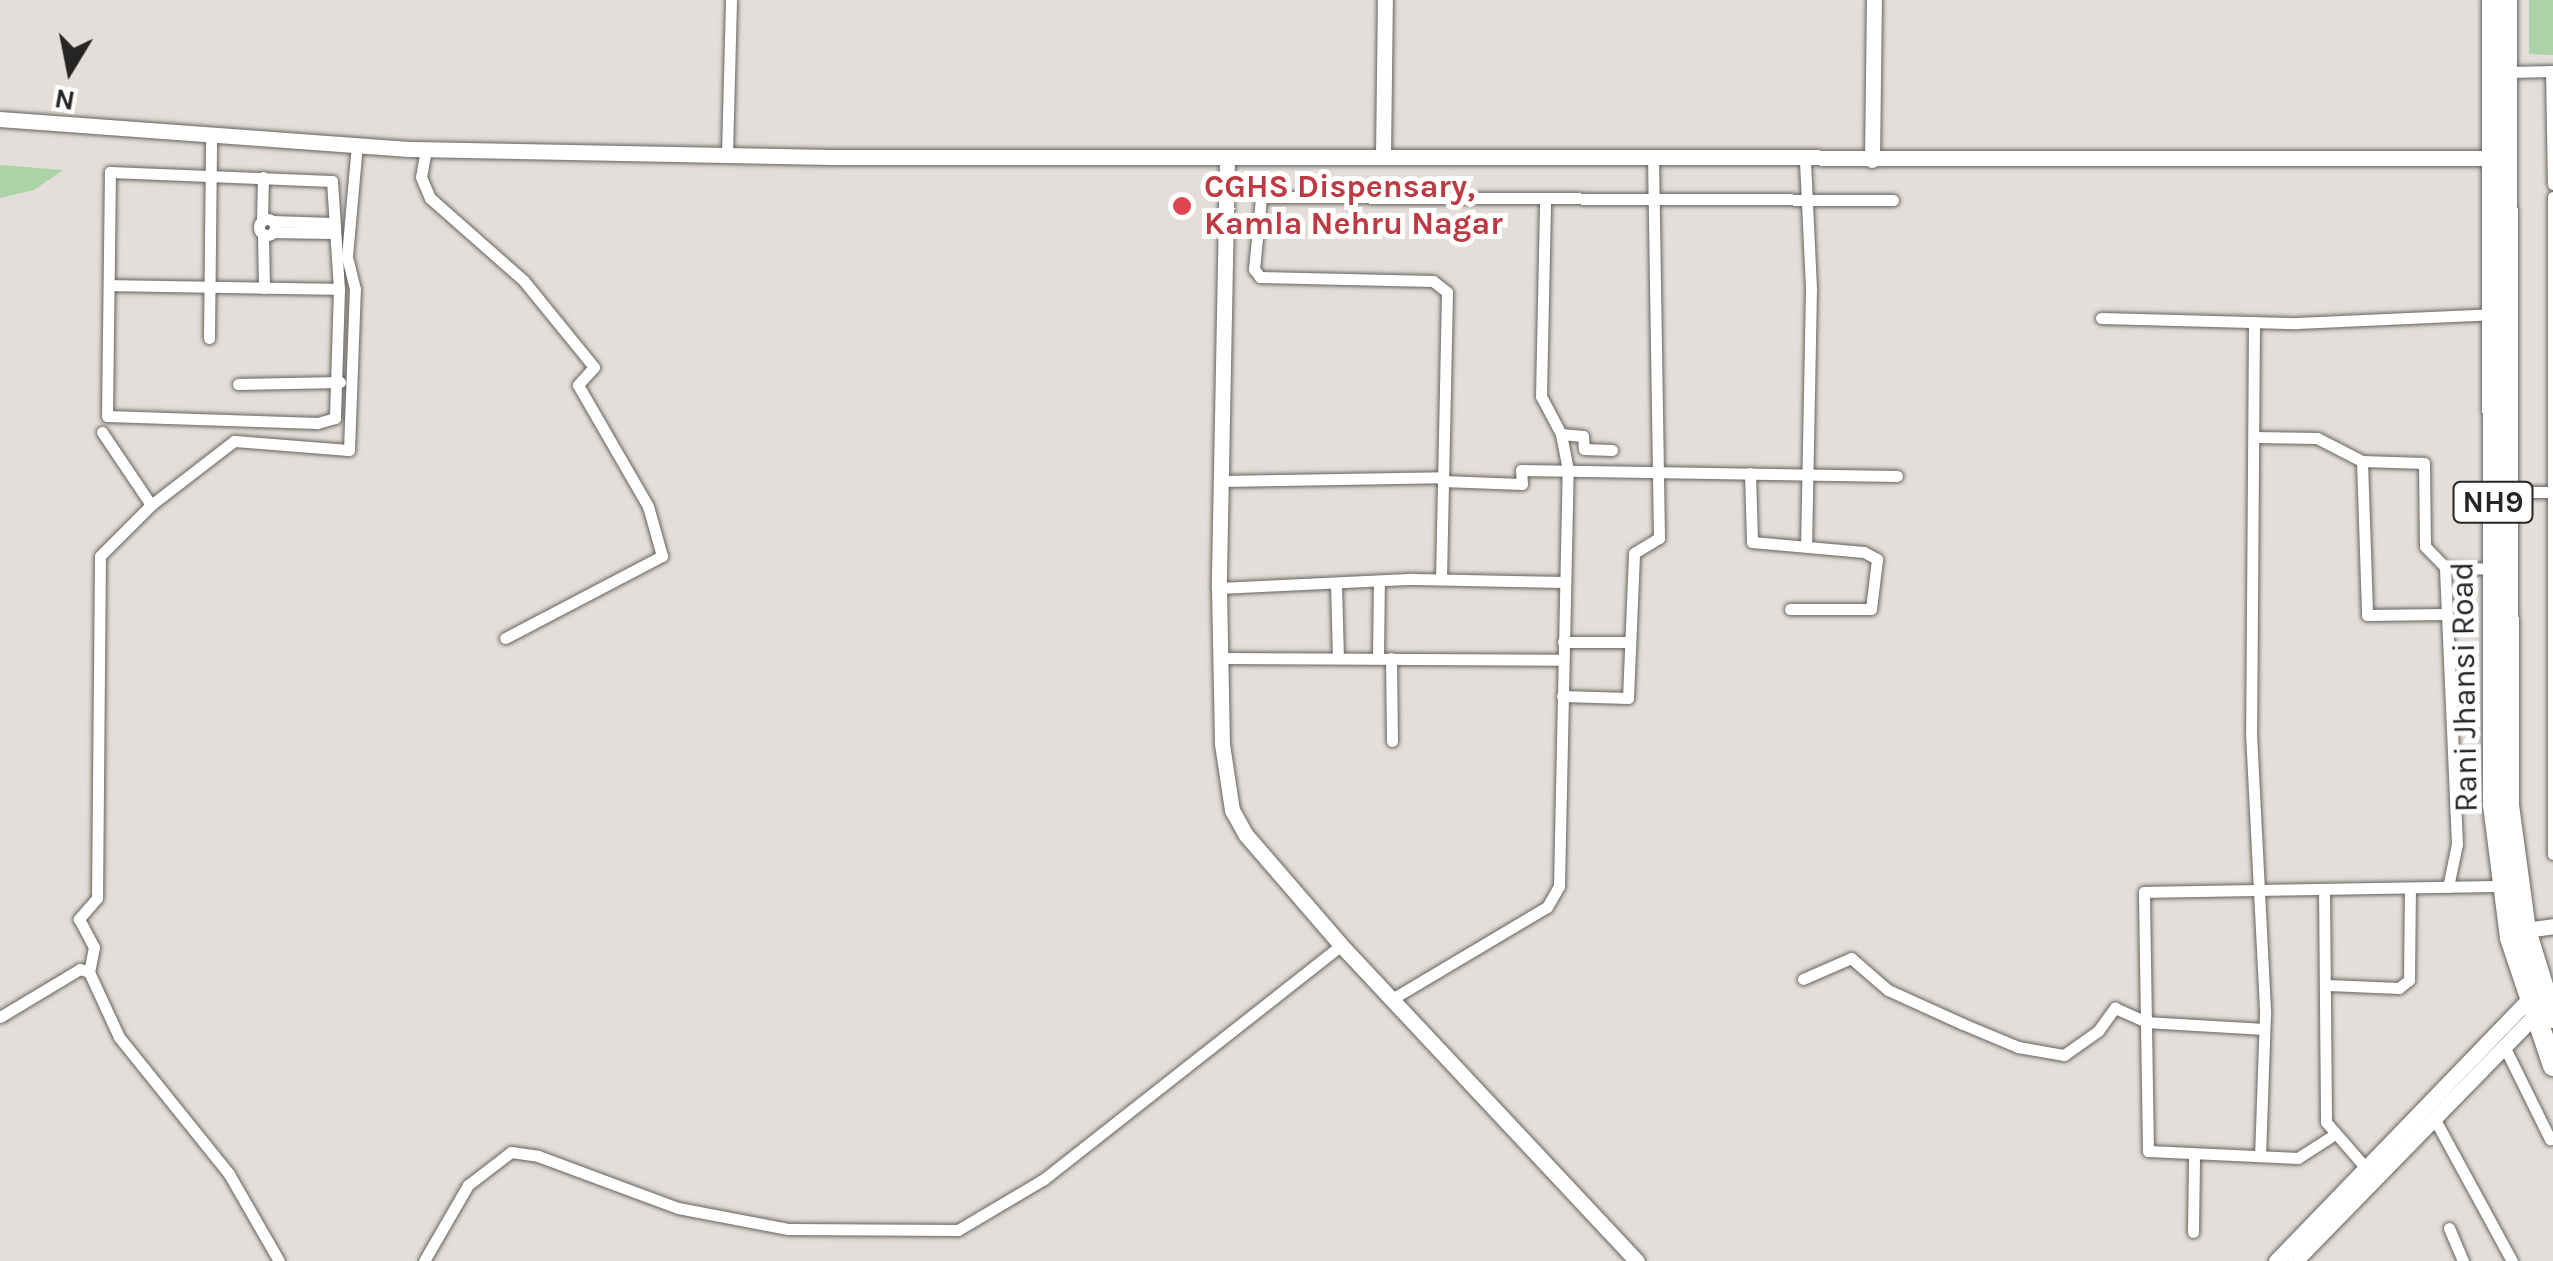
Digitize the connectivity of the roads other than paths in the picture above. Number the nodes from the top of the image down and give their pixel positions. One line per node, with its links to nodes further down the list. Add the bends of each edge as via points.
1 (731, 0): 12 (street)
2 (1385, 0): 13 (street)
3 (1874, 0): 17 (street)
4 (2492, 0): 15 (highway, Rani Jhansi Road / NH9)
5 (2507, 0): 6 (highway, Rani Jhansi Road / NH9)
6 (2508, 72): 7 (street); 33 (highway, Rani Jhansi Road / NH9)
7 (2552, 72): 21 (street)
8 (0, 119): 9 (street)
9 (210, 135): 10 (street); 19 (street)
10 (358, 145): 11 (street); 53 (street, via 346,256 356,289 349,450 234,441)
11 (426, 148): 12 (street); 64 (street, via 421,177 430,198 524,281 594,367 578,385 648,506 662,556)
12 (727, 154): 14 (street)
13 (1383, 156): 14 (street); 16 (street)
14 (1226, 158): 50 (street)
15 (2494, 158): 17 (street); 33 (highway, Rani Jhansi Road / NH9)
16 (1652, 160): 18 (street); 22 (street)
17 (1872, 160): 18 (street)
18 (1805, 161): 23 (street)
19 (211, 175): 20 (street); 29 (street, via 110,172); 30 (street)
20 (263, 177): 27 (street); 28 (street, via 332,181)
21 (2553, 184)
22 (1658, 195): 23 (street); 25 (street); 45 (street)
23 (1809, 196): 26 (street); 47 (street)
24 (2553, 197): 52 (street)
25 (1545, 199): 40 (street, via 1542,396); 49 (street, via 1271,196 1258,202 1254,269 1260,277 1433,281 1444,287)
26 (1893, 200)
27 (268, 227): 28 (street); 31 (street)
28 (332, 228): 32 (street)
29 (109, 286): 30 (street); 37 (street, via 106,416 329,423 339,411)
30 (208, 288): 31 (street); 36 (street)
31 (264, 288): 32 (street)
32 (339, 290): 37 (street)
33 (2502, 313): 35 (street); 51 (highway, Rani Jhansi Road / NH9)
34 (2101, 318): 35 (street)
35 (2254, 322): 41 (street)
36 (208, 338)
37 (340, 382): 38 (street)
38 (238, 384)
39 (102, 432): 53 (street)
40 (1562, 434): 42 (street, via 1583,436 1584,450); 44 (street)
41 (2255, 438): 43 (street, via 2317,438); 80 (street)
42 (1612, 450)
43 (2362, 461): 55 (street, via 2424,462 2424,546); 63 (street, via 2368,615)
44 (1568, 470): 45 (street); 49 (street, via 1521,470 1522,484); 59 (street)
45 (1660, 470): 46 (street); 66 (street, via 1659,538 1634,553)
46 (1750, 474): 47 (street); 54 (street, via 1752,542)
47 (1806, 474): 48 (street); 54 (street)
48 (1897, 476)
49 (1442, 480): 50 (street); 57 (street)
50 (1221, 481): 61 (street)
51 (2502, 492): 52 (street); 56 (highway, Rani Jhansi Road / NH9)
52 (2551, 492): 74 (street)
53 (150, 505): 84 (street, via 100,556 97,898 79,919 94,946)
54 (1806, 546): 62 (street, via 1874,555 1873,604 1862,612)
55 (2446, 567): 56 (street); 63 (street)
56 (2502, 568): 76 (highway, Rani Jhansi Road / NH9, via 2493,805); 82 (highway, Rani Jhansi Road / NH9, via 2509,804)
57 (1440, 579): 58 (street); 59 (street)
58 (1379, 581): 60 (street); 69 (street)
59 (1563, 582): 65 (street)
60 (1336, 584): 61 (street); 68 (street)
61 (1219, 588): 67 (street)
62 (1790, 609)
63 (2446, 614): 77 (street, via 2458,844)
64 (505, 638)
65 (1563, 642): 66 (street); 71 (street)
66 (1630, 642): 72 (street, via 1628,698)
67 (1220, 658): 68 (street); 83 (street, via 1232,810 1246,836)
68 (1338, 658): 69 (street)
69 (1378, 658): 70 (street)
70 (1392, 658): 71 (street); 73 (street)
71 (1562, 660): 72 (street)
72 (1562, 696): 87 (street, via 1556,895 1547,908)
73 (1392, 741)
74 (2553, 788): 75 (street)
75 (2553, 854)
76 (2503, 886): 77 (street); 88 (highway, Rani Jhansi Road / NH9)
77 (2448, 887): 78 (street)
78 (2410, 888): 79 (street); 86 (street, via 2410,980 2399,988)
79 (2324, 889): 80 (street); 86 (street)
80 (2256, 890): 90 (street, via 2144,892); 91 (street)
81 (2553, 926): 82 (street)
82 (2526, 930): 88 (highway, Rani Jhansi Road / NH9)
83 (1341, 945): 87 (street); 103 (street, via 1044,1179 958,1230 788,1229 678,1208 511,1152 468,1185)
84 (88, 972): 89 (street, via 80,969); 102 (street, via 119,1037 230,1174)
85 (1804, 979): 90 (street, via 1852,958 1888,990 2018,1047 2064,1055 2098,1031 2115,1008)
86 (2328, 985): 95 (street, via 2326,1122)
87 (1392, 999): 104 (street)
88 (2538, 1011): 92 (street); 93 (highway, Rani Jhansi Road / NH9); 99 (street)
89 (0, 1017)
90 (2146, 1022): 91 (street); 97 (street, via 2148,1151)
91 (2263, 1029): 98 (street)
92 (2504, 1046): 94 (street); 96 (street)
93 (2553, 1066)
94 (2434, 1118): 106 (street); 108 (street)
95 (2332, 1136): 98 (street, via 2298,1158); 99 (street)
96 (2552, 1141)
97 (2194, 1156): 98 (street); 101 (street)
98 (2260, 1156)
99 (2366, 1168): 105 (street)
100 (2449, 1228): 107 (street)
101 (2194, 1232)
102 (279, 1261)
103 (424, 1261)
104 (1637, 1261)
105 (2276, 1261)
106 (2295, 1261)
107 (2463, 1261)
108 (2512, 1261)

